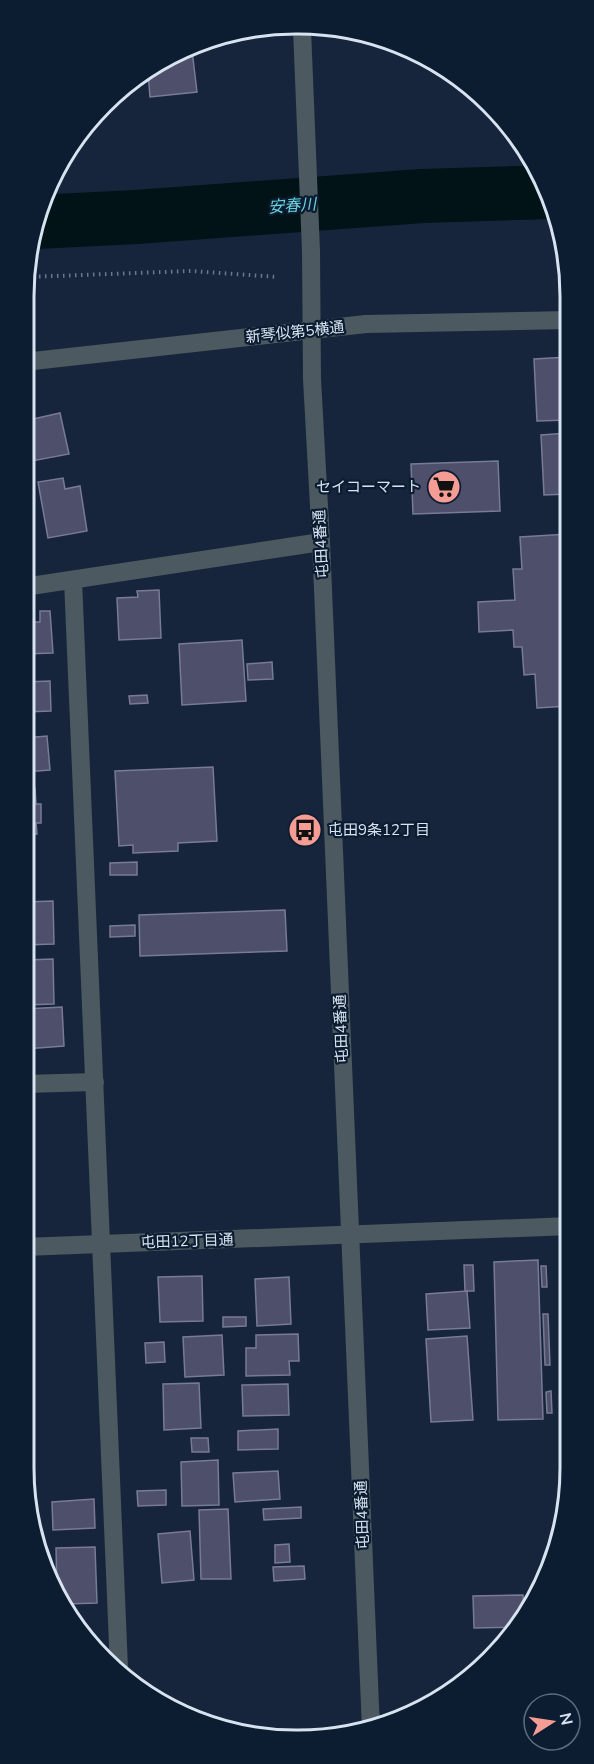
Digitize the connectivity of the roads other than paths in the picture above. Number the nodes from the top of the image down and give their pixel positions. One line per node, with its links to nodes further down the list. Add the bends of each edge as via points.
1 (302, 34): 3 (street, 屯田4番通)
2 (560, 320): 3 (street, 新琴似第5横通, via 366,324)
3 (312, 329): 4 (street, 新琴似第5横通); 5 (street, 屯田4番通)
4 (34, 361)
5 (321, 542): 6 (street); 11 (street, 屯田4番通)
6 (73, 580): 7 (street); 8 (street)
7 (34, 586)
8 (95, 1082): 9 (street); 12 (street)
9 (34, 1084)
10 (560, 1226): 11 (street, 屯田12丁目通)
11 (350, 1234): 12 (street, 屯田12丁目通); 15 (street, 屯田4番通)
12 (102, 1244): 13 (street, 屯田12丁目通); 14 (street)
13 (34, 1247)
14 (119, 1659)
15 (371, 1719)

